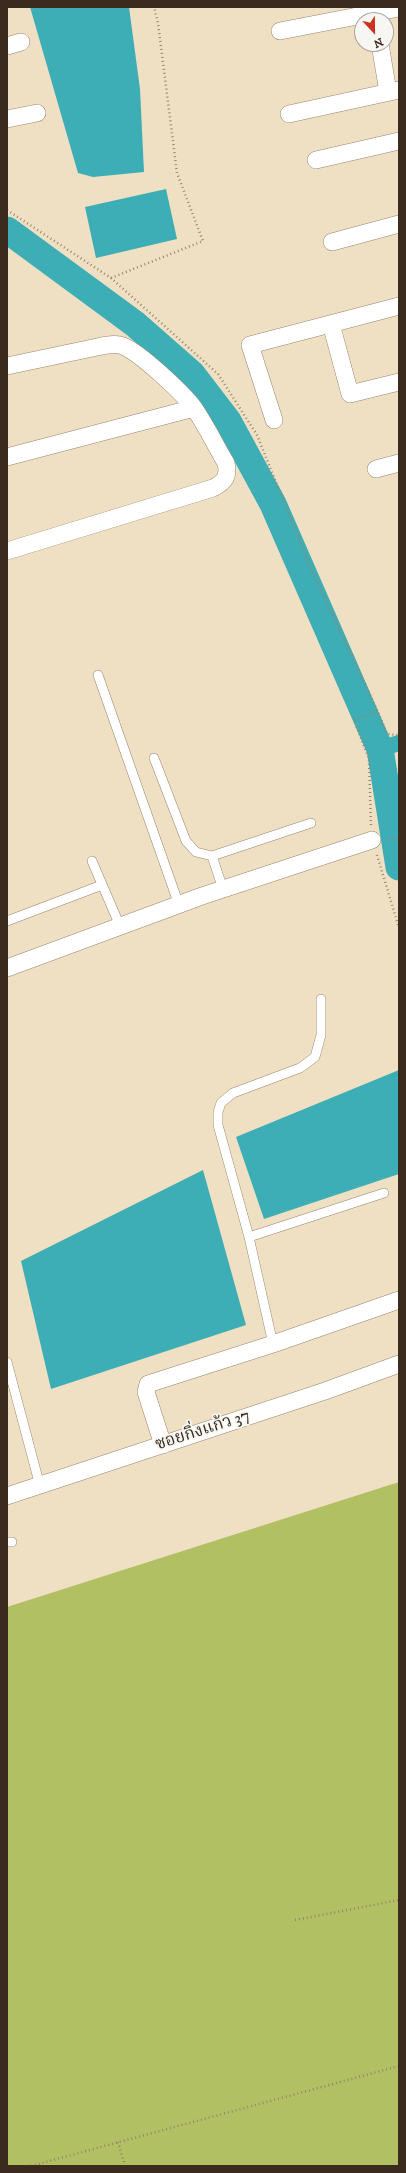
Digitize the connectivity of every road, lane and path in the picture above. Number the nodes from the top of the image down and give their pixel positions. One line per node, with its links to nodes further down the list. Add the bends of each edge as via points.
1 (154, 7): 15 (path, via 177,173 204,241)
2 (399, 8): 3 (street)
3 (379, 12)
4 (354, 17): 5 (street)
5 (280, 31)
6 (382, 52): 7 (street)
7 (394, 91): 9 (street)
8 (38, 113): 10 (street)
9 (289, 114)
10 (7, 120)
11 (399, 141): 12 (street)
12 (316, 160)
13 (399, 224): 14 (street)
14 (332, 242)
15 (111, 278)
16 (399, 306): 17 (street)
17 (331, 324): 19 (street, via 350,394); 21 (street, via 250,344)
18 (7, 366): 20 (street, via 115,344 133,351 180,392)
19 (399, 382)
20 (194, 408): 22 (street); 25 (street, via 226,463 228,472 220,485)
21 (274, 420)
22 (7, 457)
23 (399, 463): 24 (street)
24 (376, 469)
25 (7, 551)
26 (98, 675): 36 (lane)
27 (378, 712): 28 (path)
28 (354, 720)
29 (154, 758): 32 (lane, via 186,841 196,852)
30 (311, 824): 32 (lane)
31 (372, 840): 35 (street)
32 (212, 856): 35 (lane)
33 (92, 862): 34 (lane)
34 (102, 885): 37 (lane); 38 (lane)
35 (223, 888): 36 (street)
36 (178, 905): 38 (street)
37 (7, 921)
38 (120, 926): 39 (street)
39 (7, 968)
40 (321, 999): 42 (lane, via 321,1035 315,1057 300,1068 233,1093 221,1103 218,1112 218,1125)
41 (384, 1193): 42 (lane)
42 (249, 1237): 44 (lane)
43 (399, 1300): 44 (street)
44 (273, 1344): 47 (street, via 148,1384 146,1392)
45 (7, 1362): 48 (lane)
46 (399, 1364): 47 (street, ซอยกิ่งแก้ว 37)
47 (163, 1445): 48 (street, ซอยกิ่งแก้ว 37)
48 (40, 1486): 49 (street, ซอยกิ่งแก้ว 37)
49 (7, 1496)
50 (399, 1900): 51 (path)
51 (295, 1920)
52 (399, 2066): 53 (path)
53 (118, 2142): 54 (path); 55 (path)
54 (31, 2166)
55 (125, 2166)

